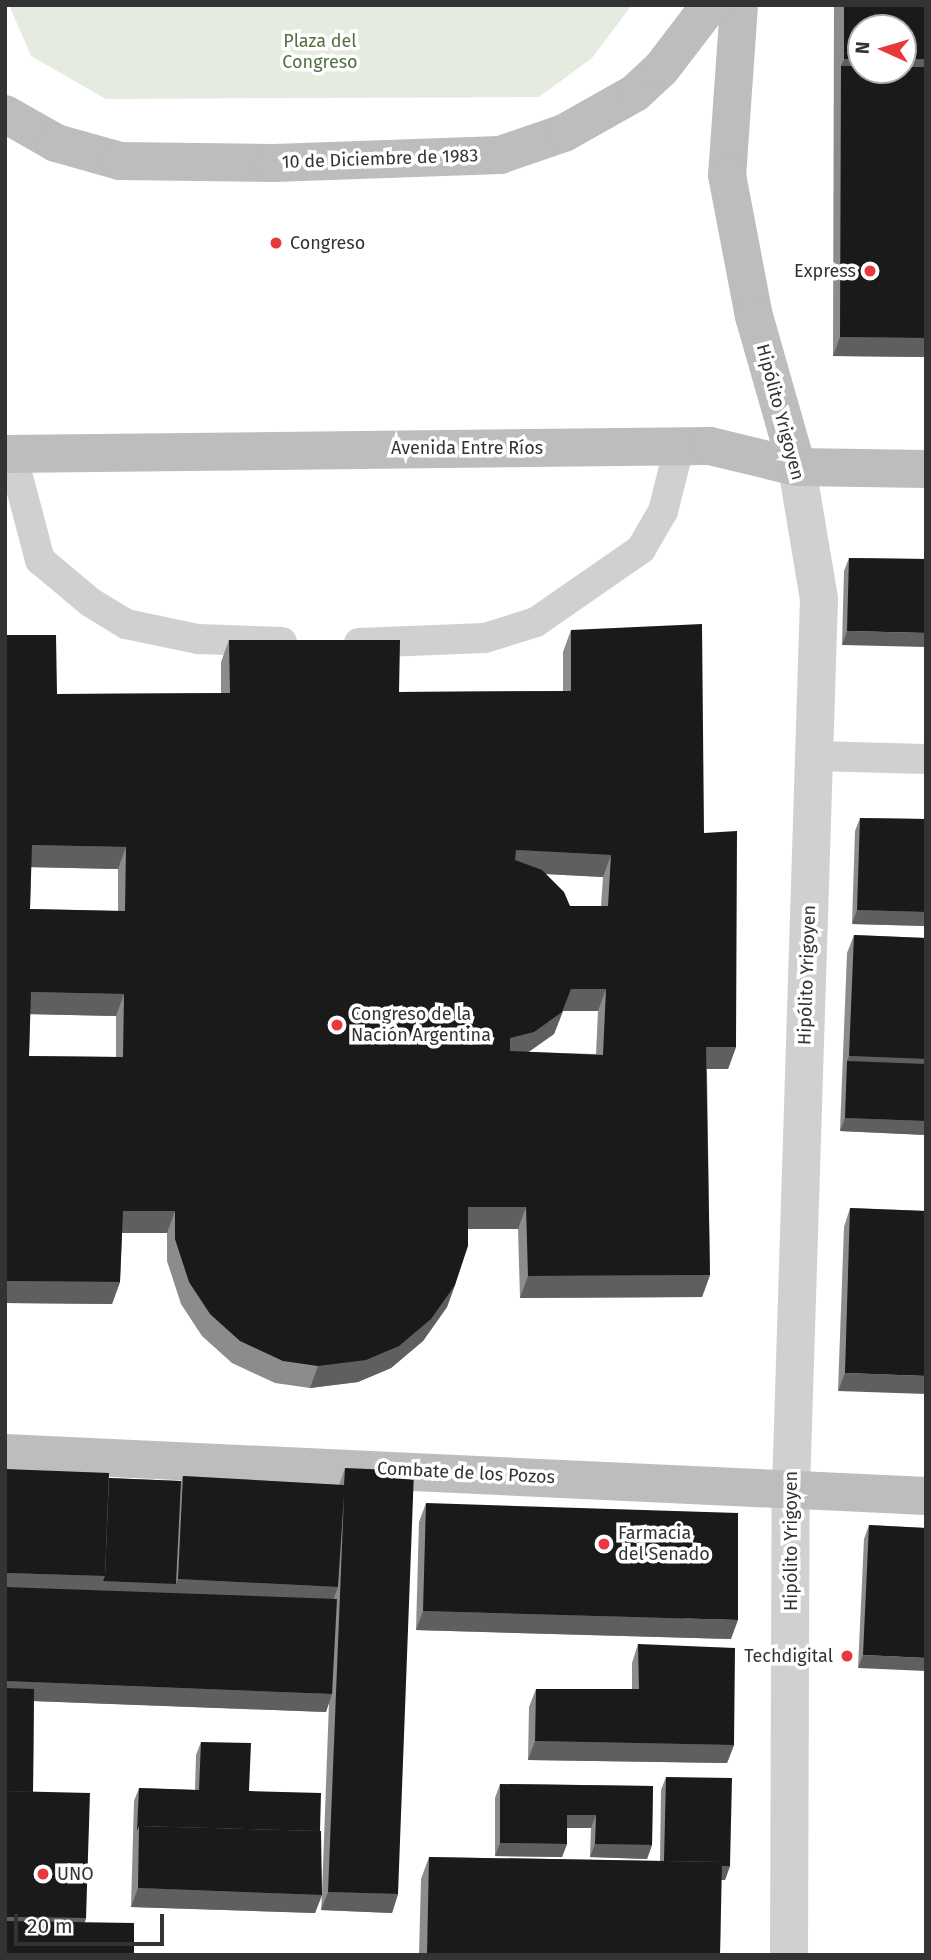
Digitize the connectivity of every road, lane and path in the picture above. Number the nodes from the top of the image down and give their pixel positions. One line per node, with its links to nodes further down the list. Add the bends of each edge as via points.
1 (710, 5): 3 (street, 10 de Diciembre de 1983, via 661,69 635,93 564,133 500,155 274,163 120,161 57,143)
2 (739, 5): 6 (street, Hipólito Yrigoyen, via 727,175 754,316)
3 (5, 114)
4 (679, 448): 5 (street, Avenida Entre Ríos); 5 (lane, via 663,510 641,549 536,622 485,638 321,643 198,639 126,624 90,602 40,560); 6 (street, Avenida Entre Ríos, via 710,446)
5 (9, 454)
6 (797, 467): 7 (street, Avenida Entre Ríos); 8 (street, Hipólito Yrigoyen, via 820,599)
7 (926, 469)
8 (814, 756): 9 (lane); 11 (street, Hipólito Yrigoyen)
9 (926, 759)
10 (5, 1453): 11 (street, Combate de los Pozos)
11 (791, 1489): 12 (street, Combate de los Pozos); 13 (street, Hipólito Yrigoyen)
12 (926, 1496)
13 (789, 1955)

